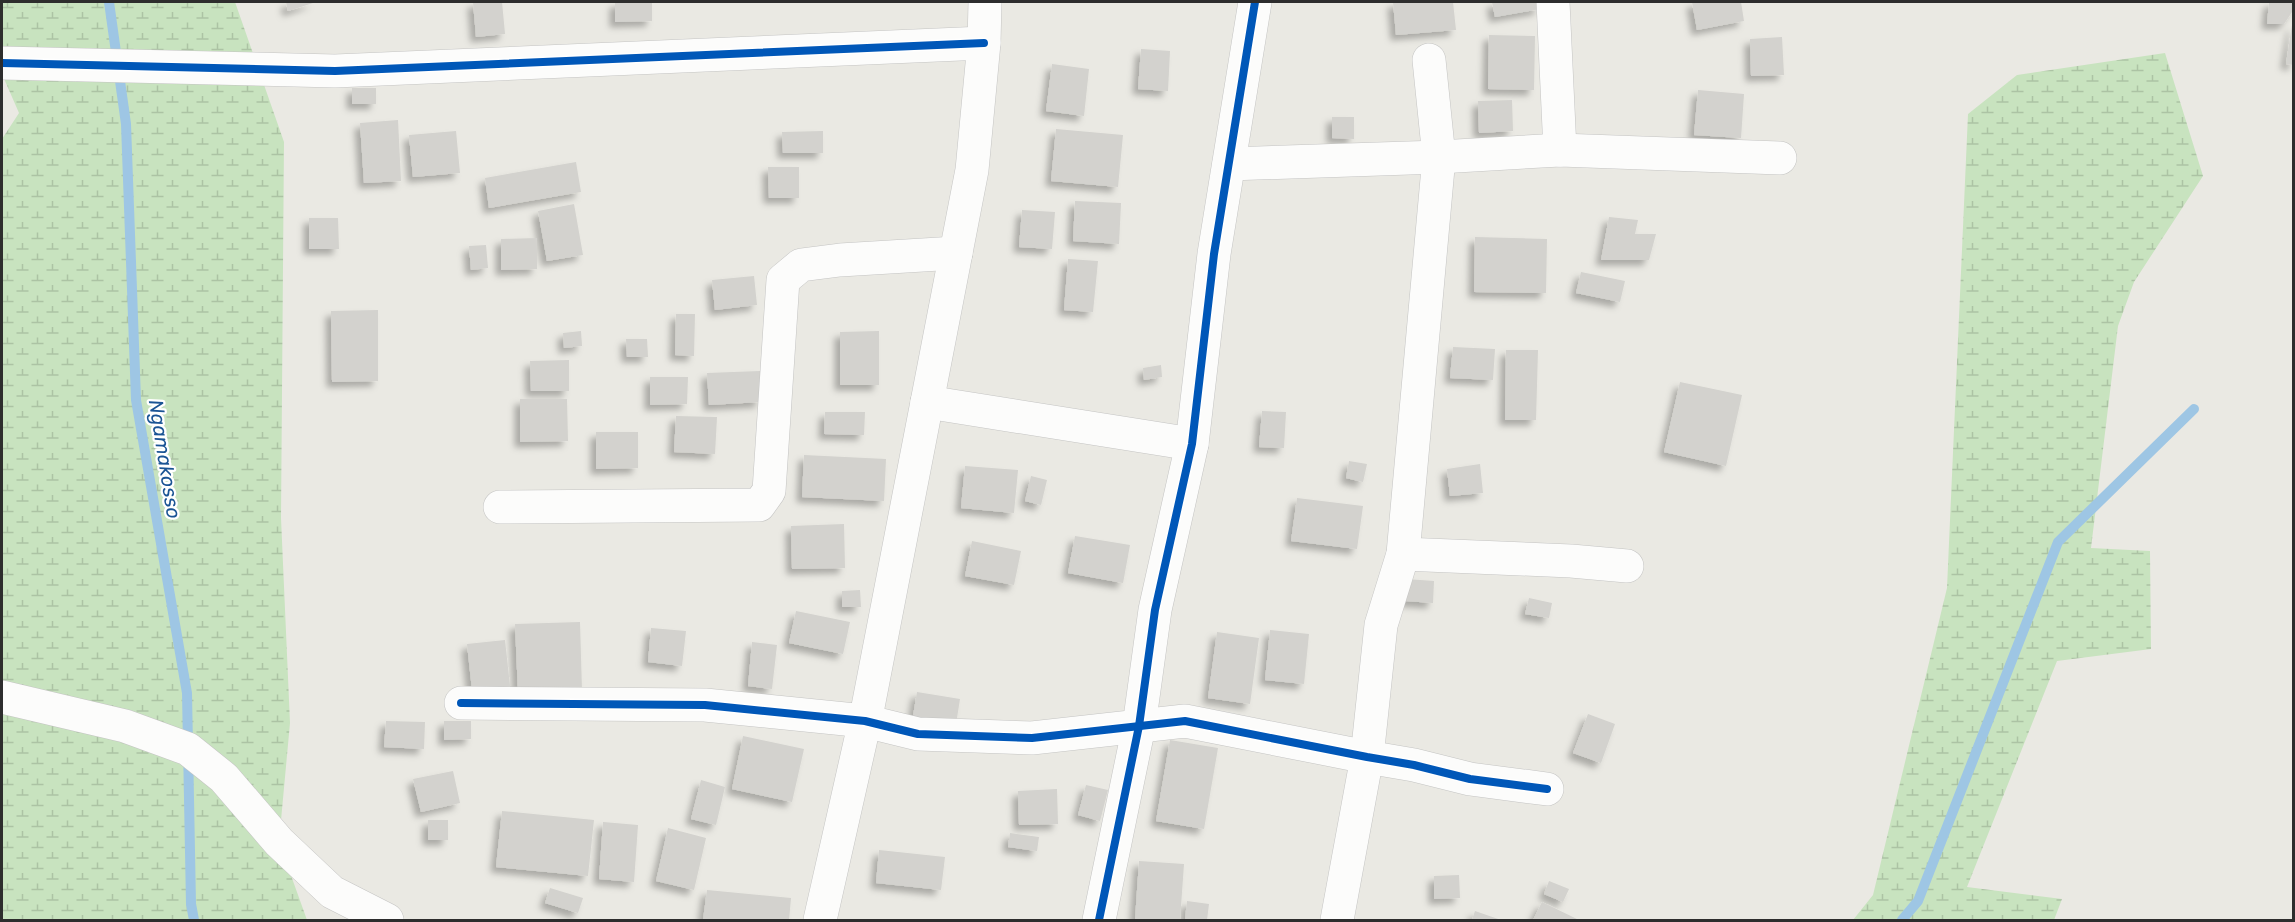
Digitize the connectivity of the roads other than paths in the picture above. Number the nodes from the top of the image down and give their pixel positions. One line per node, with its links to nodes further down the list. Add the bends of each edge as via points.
1 (985, 2): 4 (street)
2 (1255, 2): 10 (street)
3 (1553, 2): 7 (street)
4 (984, 43): 6 (street, via 335,71); 11 (street, via 972,171)
5 (1429, 60): 8 (street)
6 (2, 63)
7 (1560, 150): 8 (street); 9 (street)
8 (1439, 157): 10 (street); 15 (street)
9 (1780, 158)
10 (1229, 164): 13 (street, via 1214,254)
11 (956, 253): 12 (street); 14 (street, via 801,265 783,280 769,491 759,505)
12 (927, 402): 13 (street); 19 (street)
13 (1192, 444): 20 (street, via 1155,610)
14 (500, 507)
15 (1402, 554): 16 (street); 21 (street, via 1381,625)
16 (1627, 566)
17 (2, 697): 23 (street, via 126,726 188,749 224,778 279,842 332,892)
18 (461, 703): 19 (street, via 705,705)
19 (865, 721): 20 (street, via 918,734 1032,738); 24 (street)
20 (1139, 726): 21 (street, via 1185,721); 25 (street)
21 (1367, 758): 22 (street); 26 (street)
22 (1547, 789)
23 (387, 921)
24 (819, 921)
25 (1099, 921)
26 (1337, 921)

